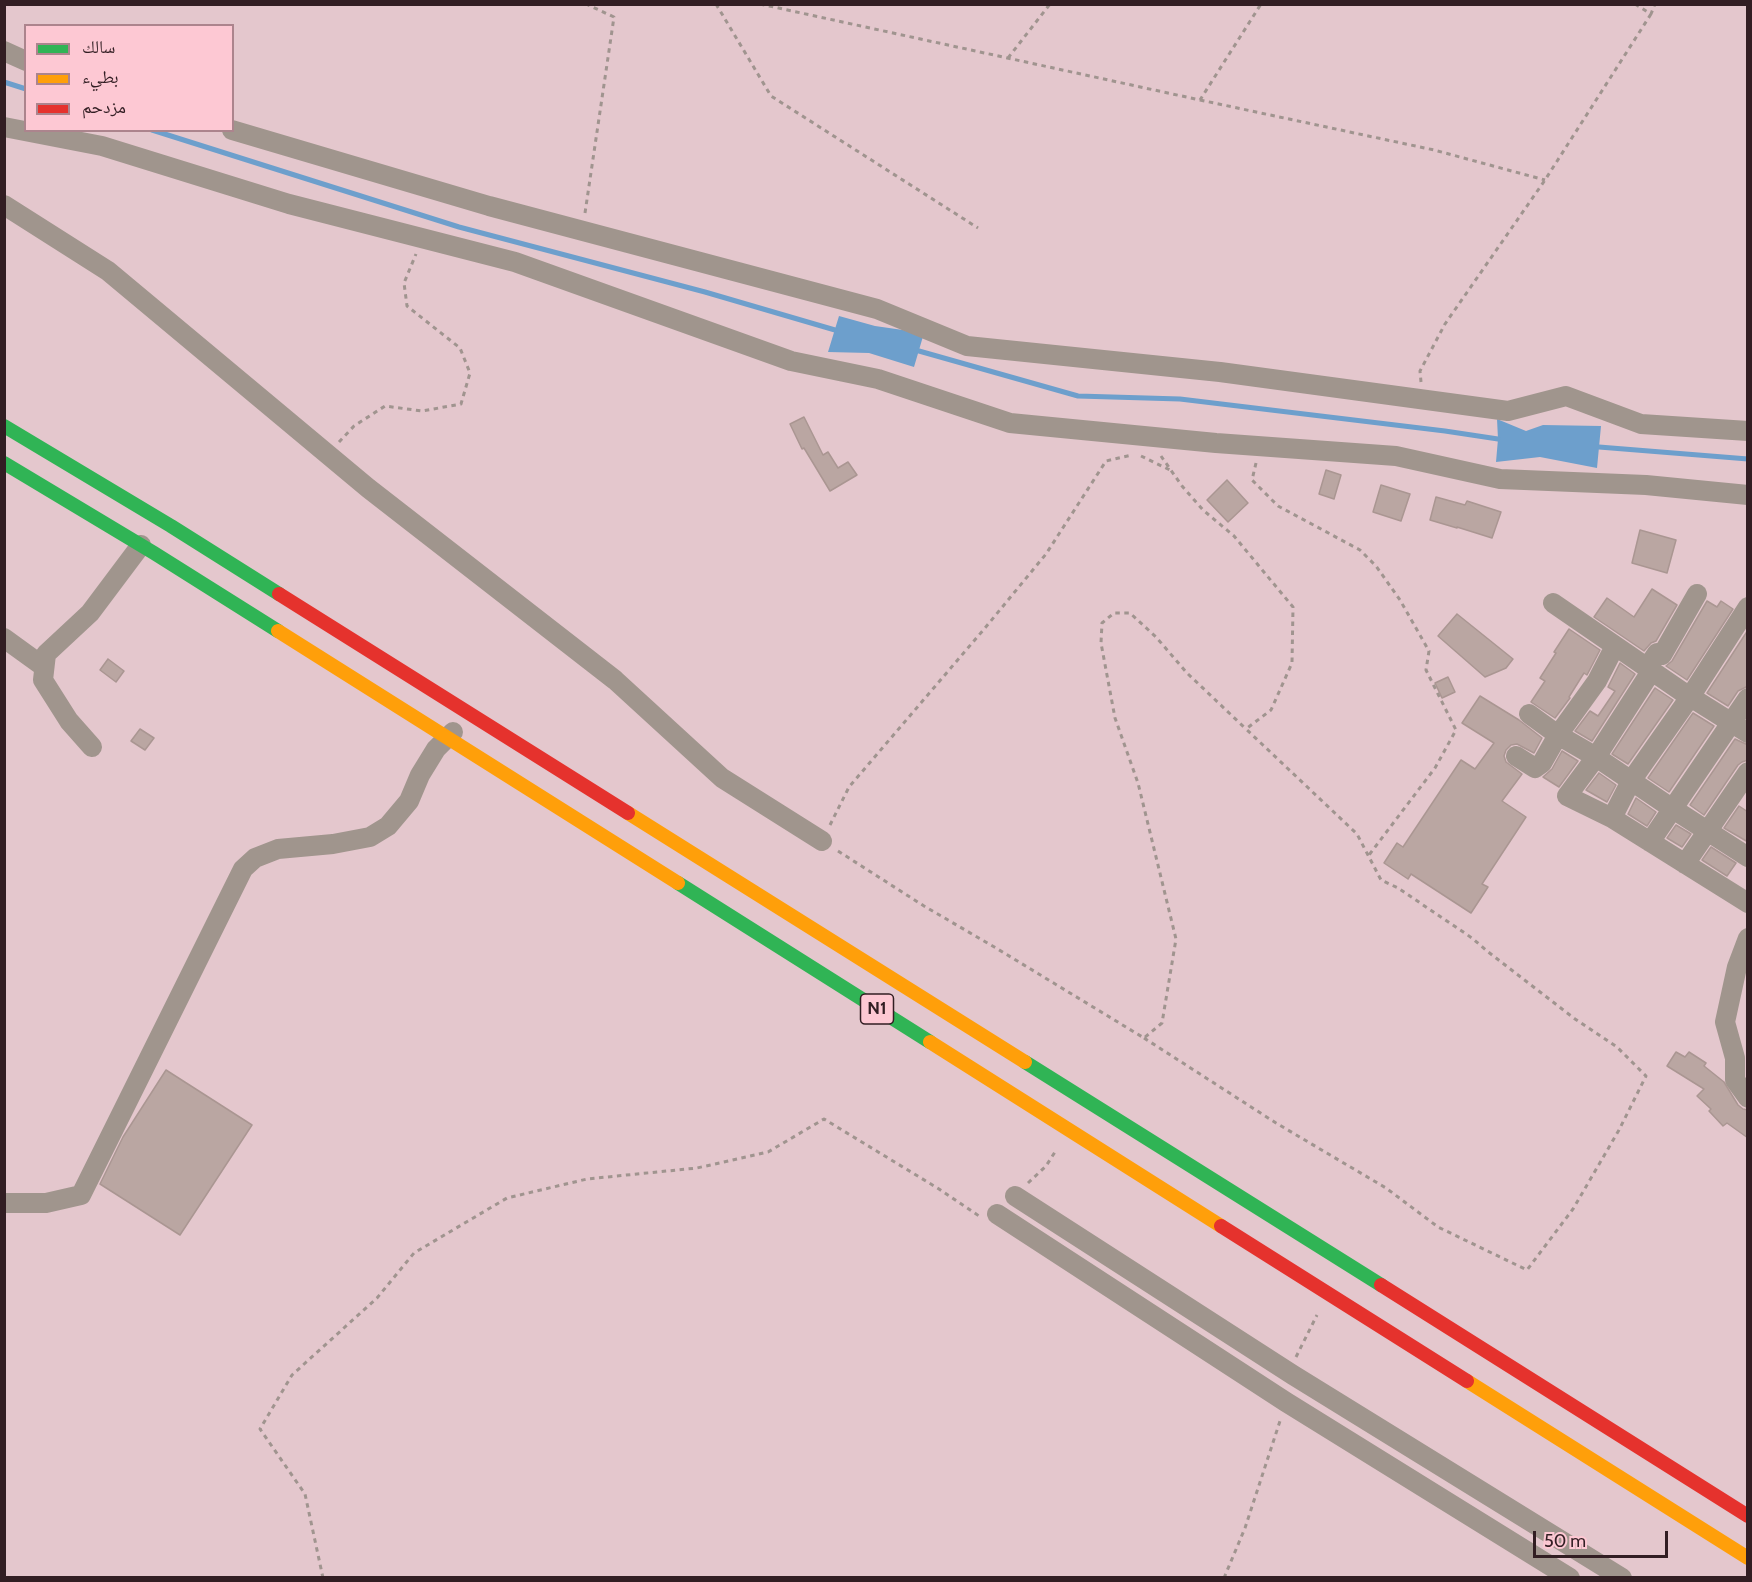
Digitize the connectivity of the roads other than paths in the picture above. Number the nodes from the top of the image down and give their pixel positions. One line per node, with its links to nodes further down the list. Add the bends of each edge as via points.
1 (4, 51): 2 (street)
2 (24, 60)
3 (4, 127): 4 (street)
4 (24, 131)
5 (234, 131): 9 (street, via 489,206 877,309 967,346 1220,372 1508,411 1566,396 1641,424)
6 (30, 132): 11 (street, via 102,146 289,204 515,262 791,361 878,379 1010,423 1396,456 1500,479 1646,485)
7 (4, 206): 35 (street, via 108,271 368,488 615,680 722,778)
8 (4, 426): 22 (highway, N1)
9 (1748, 431)
10 (4, 463): 12 (highway, N1)
11 (1748, 495)
12 (141, 545): 18 (street, via 90,613 45,654); 26 (highway, N1)
13 (1697, 594): 19 (street, via 1662,655 1657,653 1649,665)
14 (1553, 603): 17 (street)
15 (1748, 607): 20 (street)
16 (4, 638): 18 (street)
17 (1615, 646): 19 (street); 25 (street, via 1597,681)
18 (44, 668): 27 (street, via 43,680 69,722)
19 (1652, 670): 20 (street); 29 (street)
20 (1690, 697): 24 (street); 31 (street)
21 (1748, 698): 24 (street)
22 (470, 714): 26 (street); 45 (highway, N1)
23 (1529, 714): 25 (street)
24 (1739, 728): 32 (street)
25 (1558, 735): 28 (street, via 1535,768); 29 (street)
26 (447, 737): 43 (street, via 420,775 409,801 388,825 370,837 278,849 255,858 243,869 81,1195 46,1203); 46 (highway, N1)
27 (92, 747)
28 (1516, 756)
29 (1596, 757): 31 (street); 33 (street, via 1567,796)
30 (1748, 772): 34 (street)
31 (1631, 781): 32 (street); 33 (street)
32 (1672, 809): 34 (street); 36 (street)
33 (1611, 818): 36 (street)
34 (1707, 831): 37 (street); 38 (street)
35 (822, 842)
36 (1650, 842): 38 (street)
37 (1748, 857)
38 (1685, 864): 39 (street)
39 (1748, 903)
40 (1748, 938): 41 (street, via 1725,1022 1735,1080)
41 (1748, 1098)
42 (1015, 1196): 48 (street, via 1293,1375)
43 (4, 1203)
44 (997, 1214): 47 (street, via 1286,1402)
45 (1748, 1516)
46 (1748, 1558)
47 (1570, 1578)
48 (1622, 1578)

